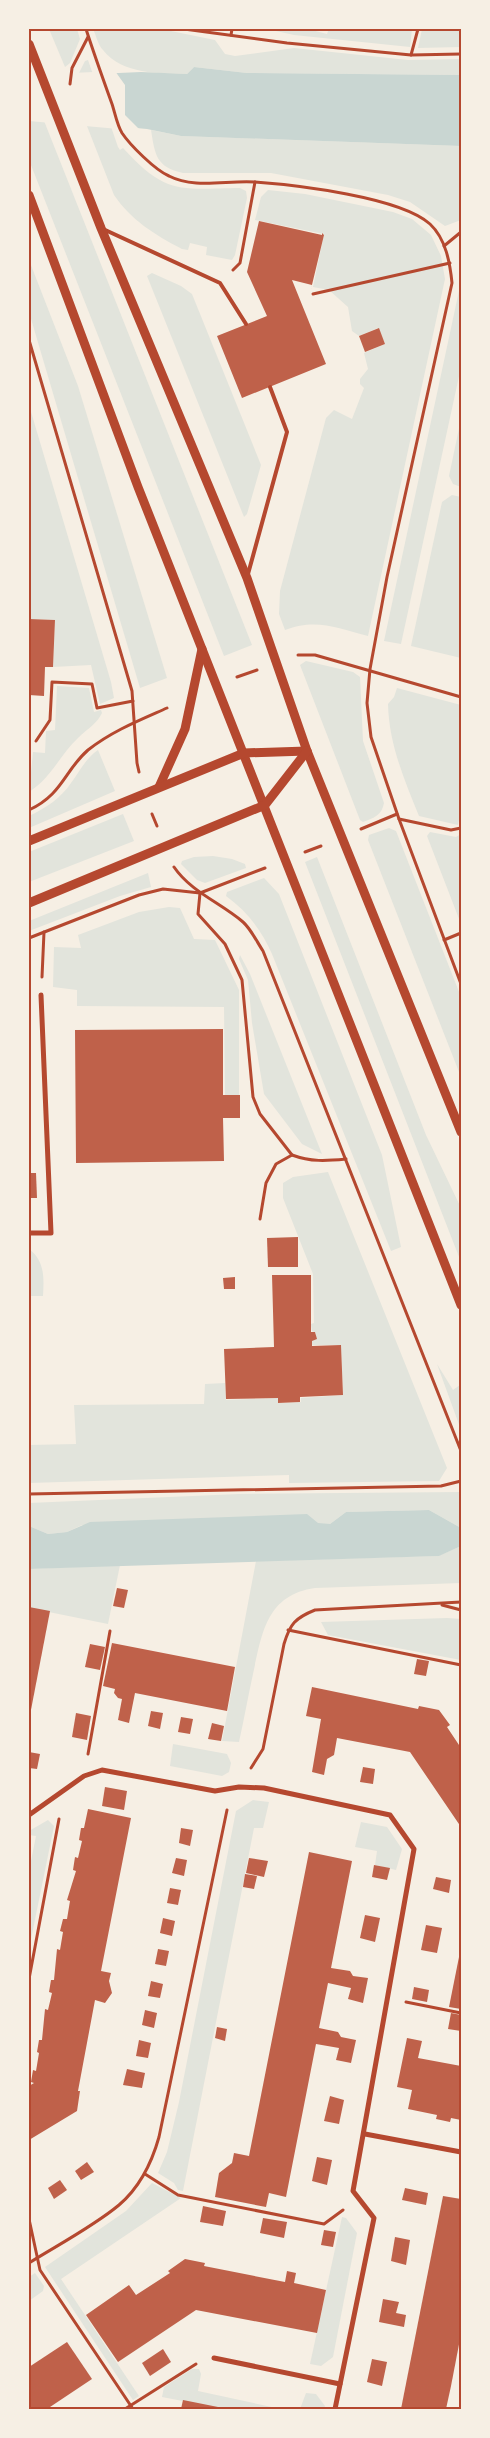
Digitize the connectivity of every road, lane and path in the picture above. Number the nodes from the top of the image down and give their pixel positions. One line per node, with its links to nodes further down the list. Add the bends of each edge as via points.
1 (86, 29): 7 (path)
2 (184, 29): 3 (path)
3 (190, 29): 6 (path)
4 (232, 29): 6 (path)
5 (418, 29): 10 (path)
6 (231, 35): 10 (path)
7 (88, 37): 11 (path, via 72,68); 12 (path, via 121,132 148,160 168,176 188,182)
8 (29, 44): 14 (street)
9 (461, 54): 10 (path)
10 (411, 55)
11 (70, 85)
12 (254, 182): 16 (path, via 392,205 411,212 430,225); 18 (path, via 240,263)
13 (29, 195): 24 (street)
14 (101, 228): 18 (lane); 23 (street)
15 (461, 232): 16 (path)
16 (444, 246): 17 (path)
17 (450, 262): 19 (path); 26 (path, via 452,283)
18 (220, 283): 20 (lane)
19 (312, 294)
20 (246, 324)
21 (29, 340): 30 (path)
22 (270, 387): 23 (lane, via 287,432)
23 (247, 578): 25 (street)
24 (202, 649): 27 (street); 28 (street)
25 (277, 662): 26 (path, via 303,654); 27 (path); 33 (street)
26 (370, 669): 29 (path); 39 (path, via 367,703 371,737)
27 (217, 686): 34 (street)
28 (192, 697): 31 (path); 35 (street, via 185,729)
29 (461, 697)
30 (133, 701): 31 (path); 32 (path, via 97,708 92,684 52,682 50,720)
31 (135, 722): 36 (path, via 137,763); 38 (path, via 87,751 48,800)
32 (36, 741)
33 (308, 751): 34 (street); 37 (street); 51 (street)
34 (244, 753): 35 (street); 37 (street)
35 (159, 787): 36 (street)
36 (145, 792): 41 (street); 42 (path)
37 (265, 805): 42 (street); 56 (street)
38 (29, 810)
39 (399, 819): 40 (path, via 451,830); 48 (path)
40 (461, 828)
41 (29, 840)
42 (165, 847): 43 (path, via 175,869); 44 (street)
43 (200, 893): 45 (path, via 155,891); 52 (path, via 198,914 225,944 242,980 253,1096 260,1114); 53 (path, via 245,924 263,951)
44 (29, 903)
45 (44, 932): 47 (path); 50 (path)
46 (461, 933): 48 (path)
47 (29, 938)
48 (444, 940): 49 (path)
49 (461, 984)
50 (41, 995): 55 (street, via 51,1233)
51 (461, 1132)
52 (292, 1154): 53 (path, via 308,1161); 54 (path, via 276,1164 266,1183)
53 (346, 1159): 57 (path)
54 (260, 1219)
55 (29, 1233)
56 (461, 1305)
57 (461, 1451)
58 (461, 1481): 59 (path, via 441,1486)
59 (29, 1494)
60 (461, 1602): 61 (path)
61 (439, 1604): 62 (path); 63 (path, via 315,1610 299,1617)
62 (461, 1610)
63 (288, 1630): 65 (path); 66 (path)
64 (110, 1631): 67 (path)
65 (461, 1665)
66 (262, 1749)
67 (84, 1776): 68 (street, via 102,1770 215,1792); 69 (street)
68 (239, 1787): 72 (street, via 264,1788 390,1815 395,1822 414,1849); 76 (path, via 227,1809 160,2137)
69 (65, 1789): 70 (street); 71 (path)
70 (29, 1815)
71 (29, 1978)
72 (388, 1998): 73 (path); 74 (street)
73 (461, 2013)
74 (364, 2134): 75 (street); 77 (street, via 353,2191)
75 (461, 2152)
76 (145, 2174): 77 (path, via 178,2195 324,2224); 79 (path, via 120,2205)
77 (358, 2200): 82 (street, via 374,2218)
78 (29, 2219): 79 (path)
79 (37, 2258): 80 (path); 83 (path, via 40,2270)
80 (29, 2263)
81 (214, 2358): 82 (street); 83 (path, via 190,2365)
82 (340, 2384): 85 (street)
83 (132, 2407): 84 (path)
84 (125, 2409)
85 (335, 2409)

